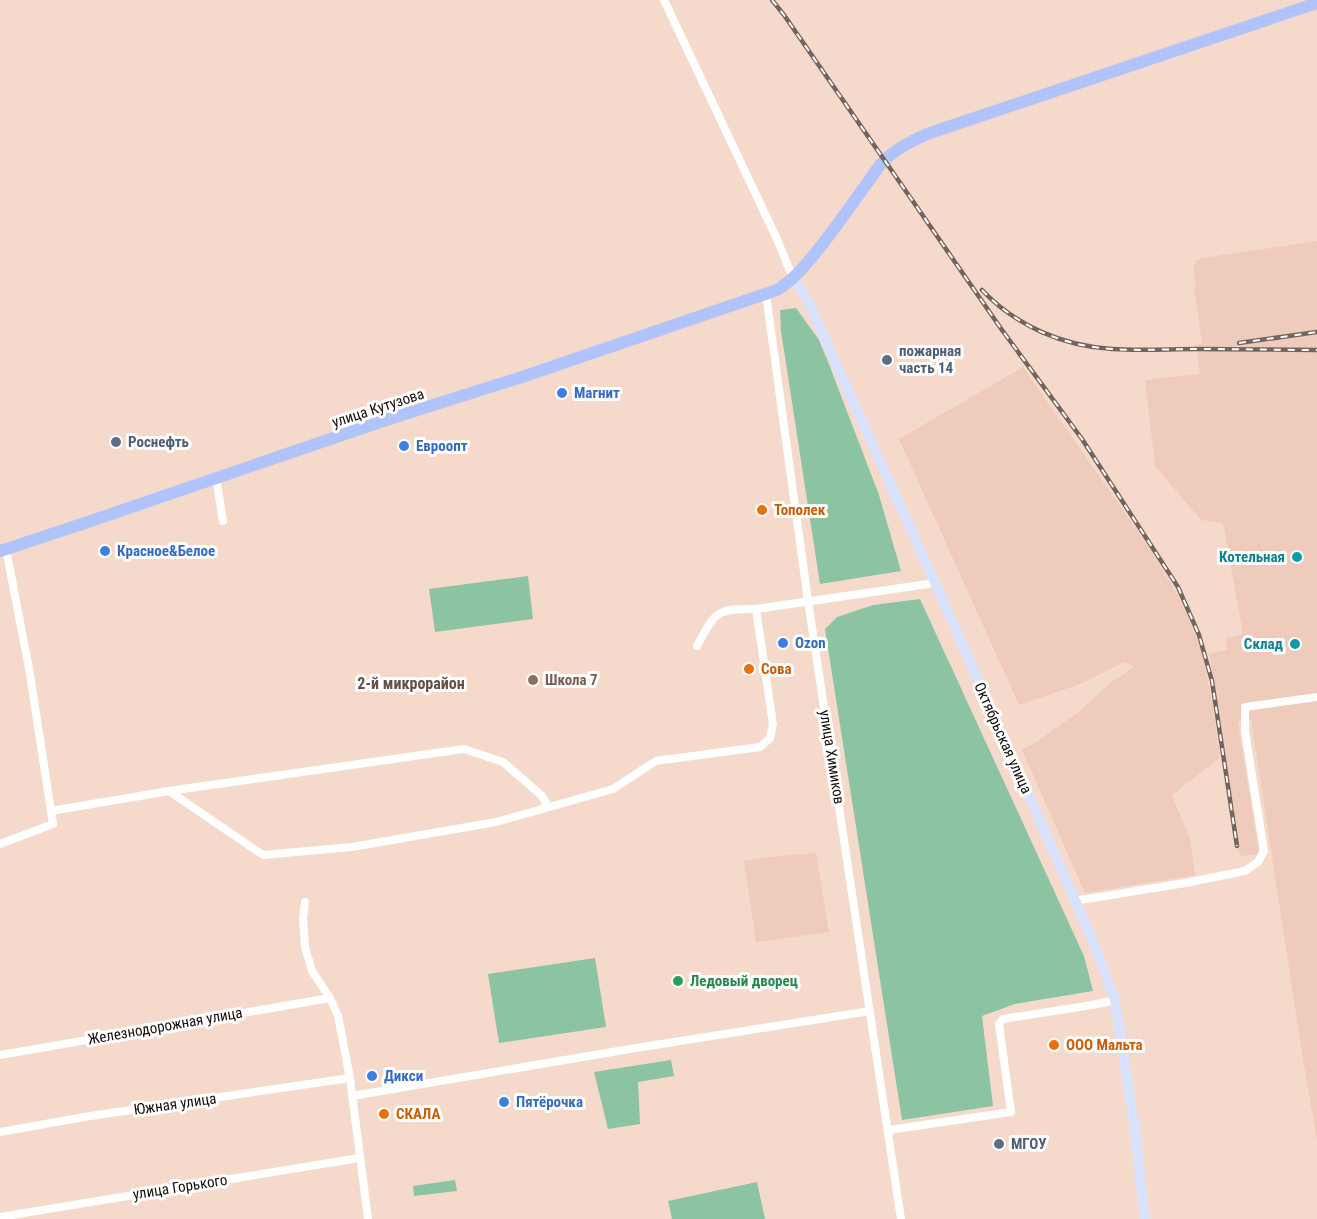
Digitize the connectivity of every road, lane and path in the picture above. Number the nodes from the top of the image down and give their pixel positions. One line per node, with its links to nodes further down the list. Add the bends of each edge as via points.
1 (664, 0): 3 (street)
2 (1317, 3): 3 (main road, улица Кутузова, via 904,144 880,165)
3 (793, 278): 4 (main road, улица Кутузова); 8 (main road, Октябрьская улица, via 807,299)
4 (766, 294): 5 (main road, улица Кутузова); 9 (street, улица Химиков)
5 (216, 477): 6 (street); 7 (main road, улица Кутузова)
6 (223, 521)
7 (3, 550): 15 (street, via 30,674)
8 (935, 583): 9 (street); 17 (main road, Октябрьская улица)
9 (808, 601): 10 (street); 21 (street, улица Химиков)
10 (756, 609): 11 (street, via 722,611 710,622); 14 (street, via 773,724 770,738 760,747 656,761 613,789)
11 (697, 646)
12 (1317, 697): 17 (street, via 1245,707 1245,730 1264,851 1258,862 1245,871 1185,884)
13 (169, 791): 14 (street, via 464,749 503,762); 14 (street, via 263,855 352,847 496,822); 15 (street)
14 (549, 807)
15 (51, 811): 16 (street, via 53,824)
16 (0, 844)
17 (1074, 901): 20 (main road, Октябрьская улица)
18 (306, 902): 19 (street, via 305,946 312,971)
19 (330, 998): 22 (street, Железнодорожная улица); 23 (street, via 338,1016)
20 (1115, 1000): 25 (street, via 1003,1019 999,1024 1011,1112); 31 (main road, Октябрьская улица)
21 (870, 1011): 24 (street); 25 (street, улица Химиков)
22 (0, 1055)
23 (350, 1078): 24 (street); 26 (street, Южная улица)
24 (352, 1096): 27 (street)
25 (889, 1130): 30 (street, улица Химиков)
26 (0, 1132)
27 (359, 1158): 28 (street, улица Горького); 29 (street)
28 (0, 1217)
29 (368, 1219)
30 (901, 1219)
31 (1145, 1219)

